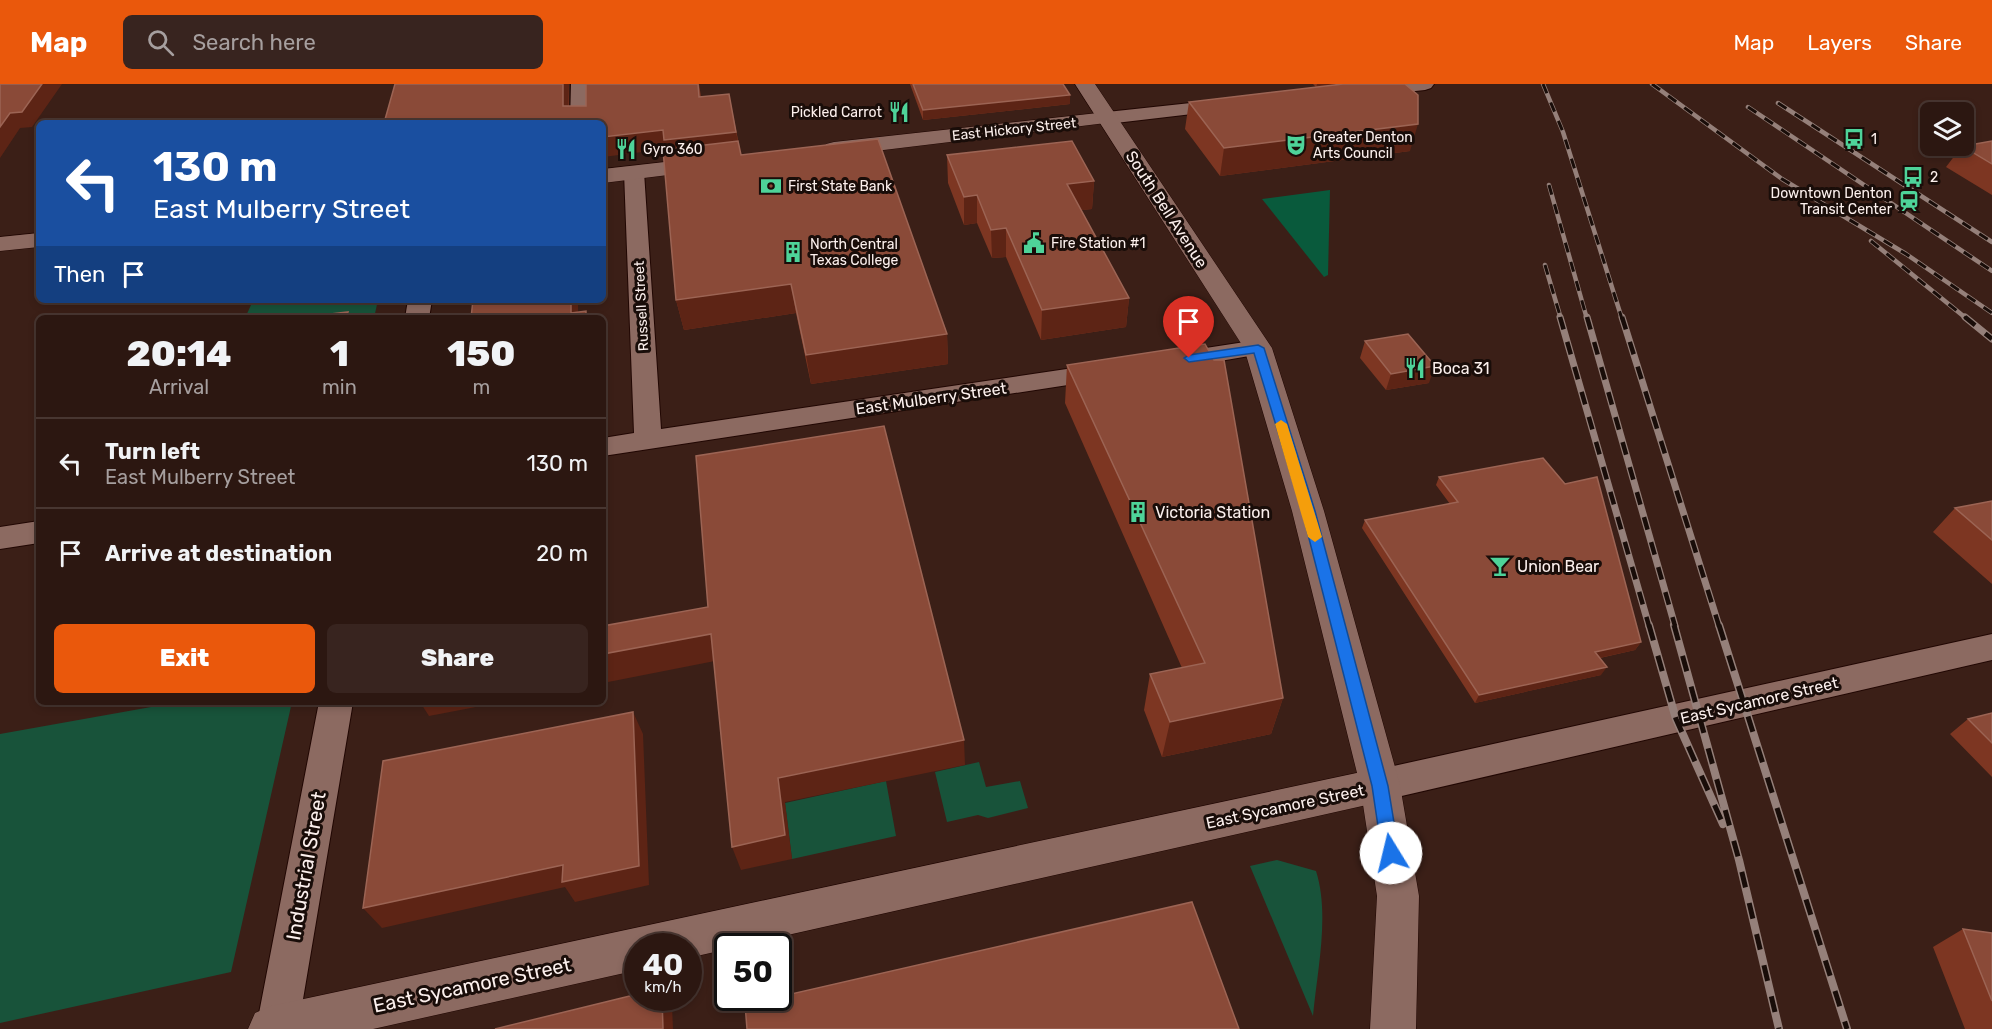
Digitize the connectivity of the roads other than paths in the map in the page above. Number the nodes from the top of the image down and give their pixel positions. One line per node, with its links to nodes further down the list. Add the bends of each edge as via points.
1 (580, 84): 7 (street)
2 (1085, 84): 6 (street, South Bell Avenue)
3 (1425, 84): 4 (street)
4 (1345, 93)
5 (1241, 104): 6 (street, East Hickory Street)
6 (1107, 118): 8 (street, East Hickory Street); 14 (street, South Bell Avenue)
7 (580, 120)
8 (816, 151)
9 (725, 162): 10 (street)
10 (634, 172): 11 (street); 15 (street, Russell Street)
11 (606, 176)
12 (36, 240): 13 (street)
13 (0, 244)
14 (1258, 348): 15 (street, East Mulberry Street); 21 (street, South Bell Avenue, via 1308,511)
15 (648, 440): 16 (street, East Mulberry Street)
16 (606, 447)
17 (36, 532): 18 (street)
18 (0, 538)
19 (1992, 647): 21 (street, East Sycamore Street)
20 (335, 705): 24 (street, Industrial Street)
21 (1380, 786): 22 (street, East Sycamore Street); 25 (street, South Bell Avenue, via 1398,896)
22 (702, 934)
23 (624, 951): 24 (street, East Sycamore Street)
24 (275, 1029)
25 (1393, 1029)

